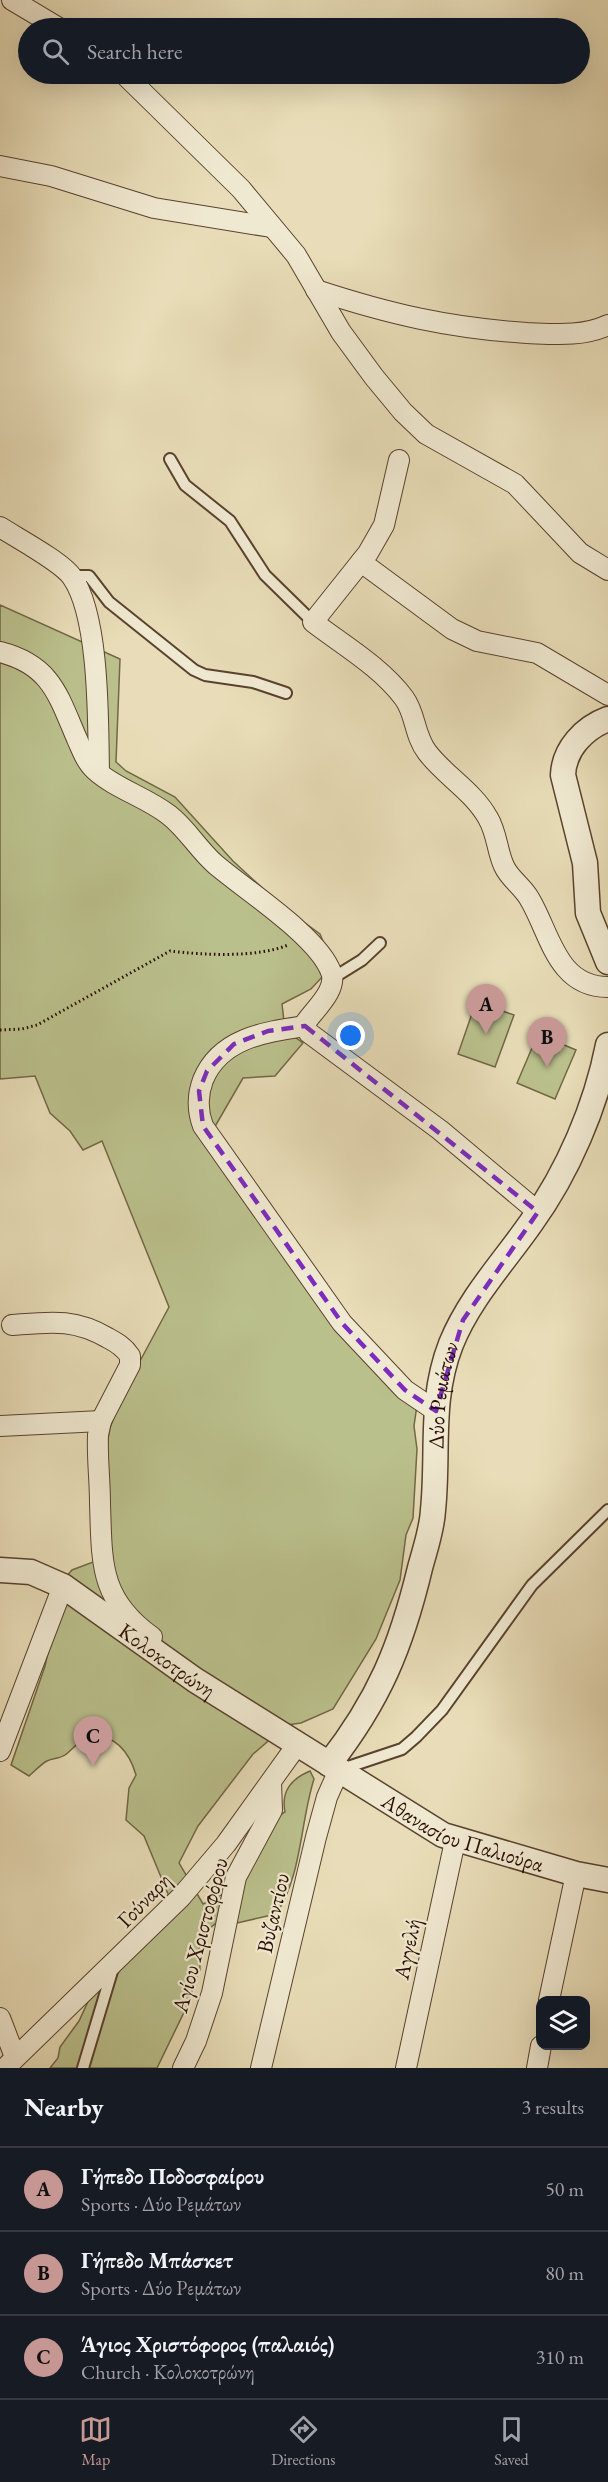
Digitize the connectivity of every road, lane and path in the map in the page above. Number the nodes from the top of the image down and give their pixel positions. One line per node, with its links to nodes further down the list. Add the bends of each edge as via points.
1 (12, 0): 2 (street)
2 (42, 18)
3 (134, 84): 5 (street, via 241,189)
4 (0, 166): 5 (street, via 51,176 154,208)
5 (271, 227): 6 (street, via 296,255)
6 (316, 290): 7 (street, via 414,320 456,326 562,335); 12 (street, via 361,359 414,424 515,484 580,553)
7 (608, 325)
8 (170, 459): 14 (lane, via 185,485 230,522 265,575)
9 (399, 460): 11 (street, via 384,525)
10 (0, 527): 13 (street)
11 (361, 562): 14 (street); 17 (street, via 469,638 537,653)
12 (608, 570)
13 (72, 576): 16 (lane, via 89,576 109,602 194,670); 19 (street, via 89,625)
14 (313, 622): 24 (street, via 374,669 404,698 418,739 427,752 489,819 505,868 530,899 556,955 579,979)
15 (0, 652): 19 (street, via 33,664 46,676 89,764)
16 (286, 693)
17 (608, 694)
18 (608, 719): 22 (street, via 577,741 567,756 563,775 585,863 588,913)
19 (99, 773): 20 (street, via 167,813 216,864)
20 (310, 943): 23 (street, via 327,963); 26 (path, via 297,941 274,951 170,951 37,1025)
21 (380, 943): 23 (lane)
22 (608, 962)
23 (333, 978): 25 (street, via 327,994)
24 (608, 987)
25 (304, 1026): 28 (street, via 440,1130); 30 (street, via 252,1036 220,1054 199,1091 198,1112 203,1126 342,1323 405,1389)
26 (0, 1030)
27 (607, 1056): 28 (street, Δύο Ρεμάτων, via 575,1144)
28 (538, 1212): 30 (street, Δύο Ρεμάτων, via 463,1320 442,1370)
29 (12, 1325): 31 (street, via 72,1323 93,1329 126,1350 130,1365)
30 (436, 1412): 39 (street, Δύο Ρεμάτων, via 433,1512 406,1620 383,1682)
31 (101, 1421): 32 (street); 36 (street, via 97,1451 102,1561 110,1592 134,1623 206,1674)
32 (0, 1426)
33 (608, 1510): 39 (lane, via 532,1584 442,1710 416,1737 402,1749)
34 (0, 1570): 35 (street, Κολοκοτρώνη, via 31,1572)
35 (63, 1586): 36 (street, Κολοκοτρώνη); 38 (street)
36 (218, 1695): 37 (street, Κολοκοτρώνη)
37 (297, 1745): 39 (street, Κολοκοτρώνη); 40 (street, Γούναρη)
38 (0, 1751)
39 (334, 1767): 41 (street, Αθανασίου Παλιούρα); 51 (street, Βυζαντίου)
40 (271, 1782): 44 (street, Γούναρη, via 201,1875); 50 (street, Αγίου Χριστοφόρου, via 272,1810 236,1877 212,1993)
41 (455, 1841): 42 (street, Αθανασίου Παλιούρα); 52 (street, Αγγελή)
42 (576, 1874): 43 (street, Αθανασίου Παλιούρα); 45 (street)
43 (608, 1880)
44 (113, 1966): 48 (street, Γούναρη); 49 (lane)
45 (550, 1996)
46 (0, 2022): 48 (street)
47 (540, 2050): 53 (street)
48 (10, 2062)
49 (83, 2068)
50 (183, 2068)
51 (261, 2068)
52 (406, 2068)
53 (537, 2068)

